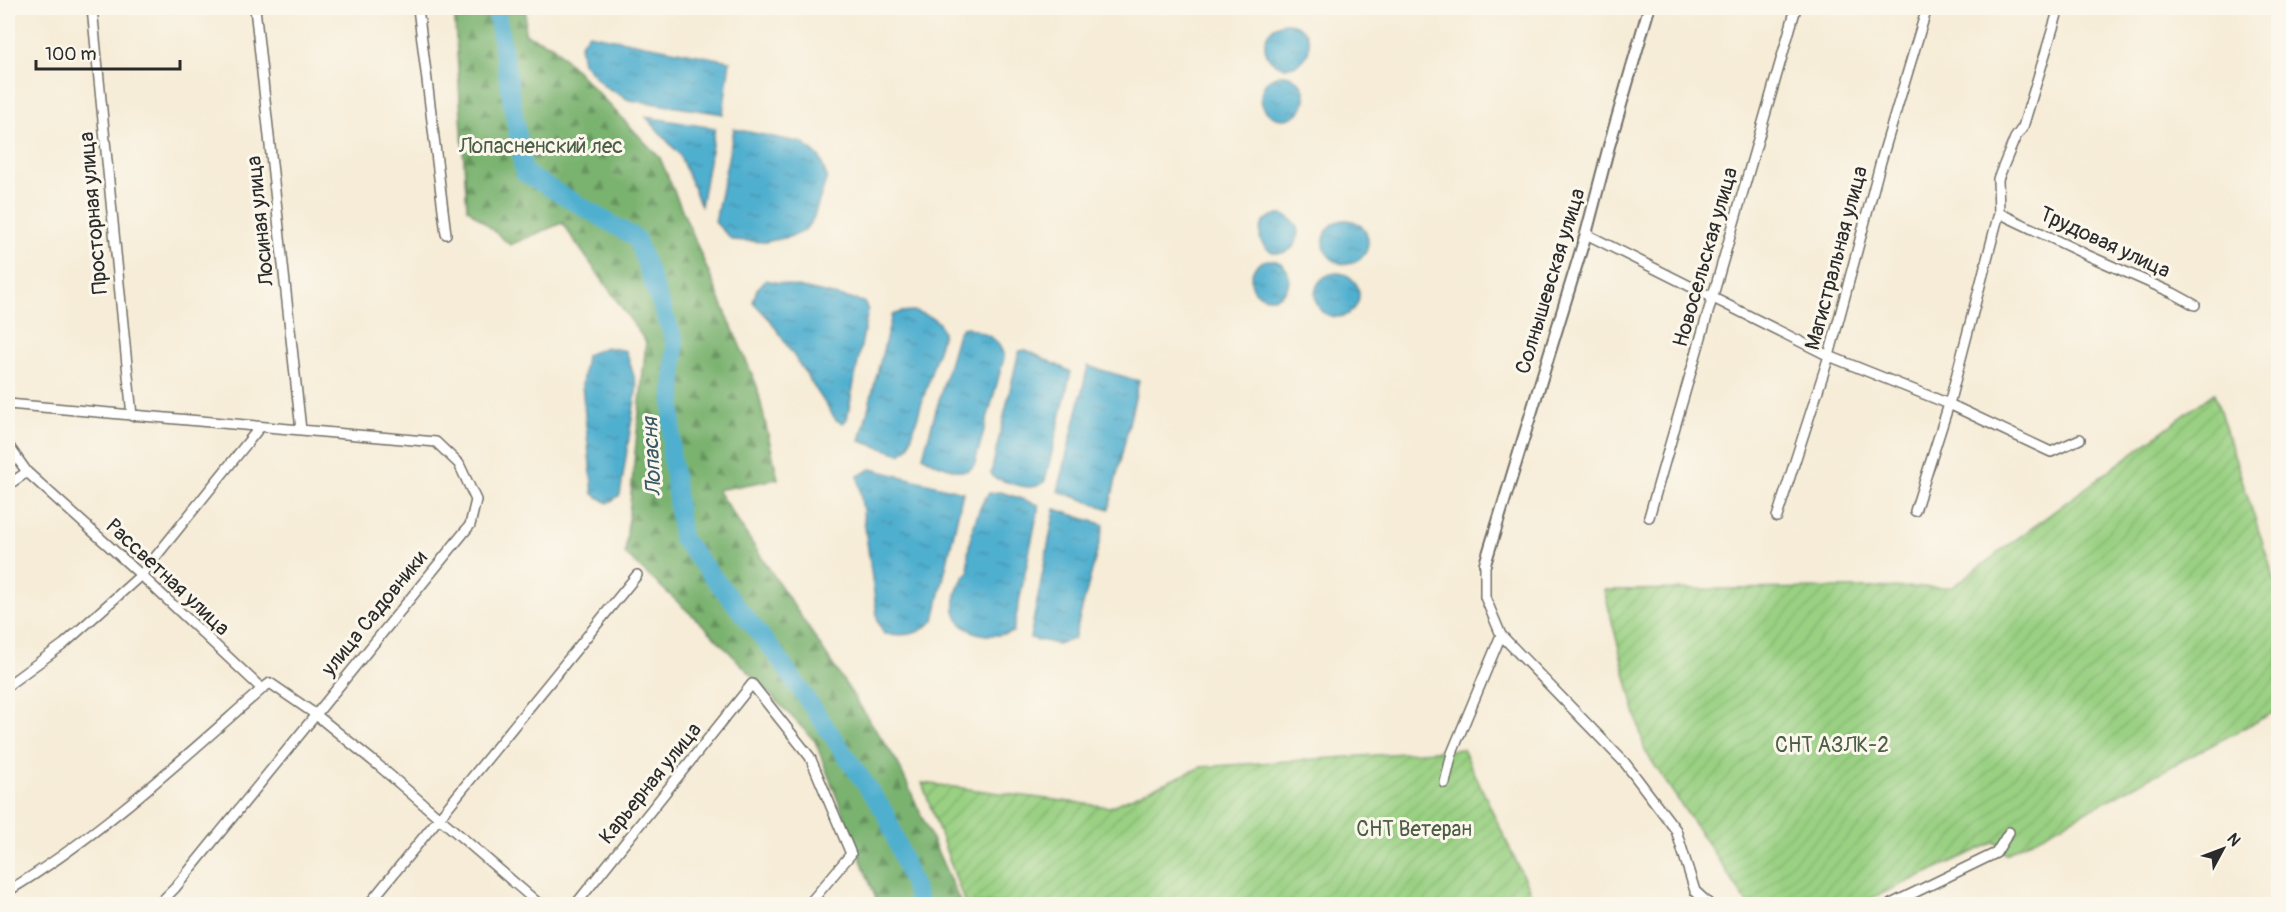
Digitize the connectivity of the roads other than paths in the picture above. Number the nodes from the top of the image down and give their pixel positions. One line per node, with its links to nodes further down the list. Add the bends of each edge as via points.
1 (92, 8): 16 (street, Просторная улица)
2 (255, 8): 18 (street, Лосиная улица)
3 (418, 8): 9 (street)
4 (1649, 8): 10 (street, Солнышевская улица)
5 (1796, 8): 11 (street, Новосельская улица)
6 (1927, 8): 13 (street, Магистральная улица)
7 (2059, 8): 8 (street, via 2023,128 1998,179)
8 (1999, 213): 12 (street, Трудовая улица); 15 (street)
9 (446, 234)
10 (1586, 234): 11 (street); 26 (street, Солнышевская улица)
11 (1712, 296): 13 (street); 24 (street, Новосельская улица)
12 (2195, 305)
13 (1828, 356): 15 (street); 25 (street, Магистральная улица)
14 (8, 404): 16 (street, улица Садовники)
15 (1949, 404): 19 (street, via 2051,452); 23 (street)
16 (132, 416): 17 (street, улица Садовники)
17 (260, 428): 18 (street, улица Садовники); 27 (street)
18 (301, 430): 32 (street, улица Садовники, via 436,442 459,464 476,500 470,525)
19 (2080, 439)
20 (8, 445): 21 (street, Рассветная улица)
21 (27, 472): 22 (street); 27 (street, Рассветная улица)
22 (8, 485)
23 (1915, 511)
24 (1648, 517)
25 (1777, 517)
26 (1485, 564): 29 (street, via 1485,597)
27 (141, 575): 30 (street, via 64,644); 31 (street, Рассветная улица)
28 (637, 575): 34 (street)
29 (1500, 635): 33 (street, via 1452,753); 42 (street, via 1624,763 1676,830 1695,891)
30 (8, 685)
31 (262, 689): 32 (street, via 270,683); 36 (street, via 146,791)
32 (315, 714): 34 (street); 37 (street, улица Садовники)
33 (1445, 783)
34 (439, 819): 38 (street); 39 (street)
35 (2009, 832): 43 (street, via 1996,853)
36 (8, 891)
37 (159, 904)
38 (369, 904)
39 (539, 904)
40 (576, 904): 41 (street, Карьерная улица, via 752,684 810,757 851,854)
41 (809, 904)
42 (1709, 904)
43 (1891, 904)

